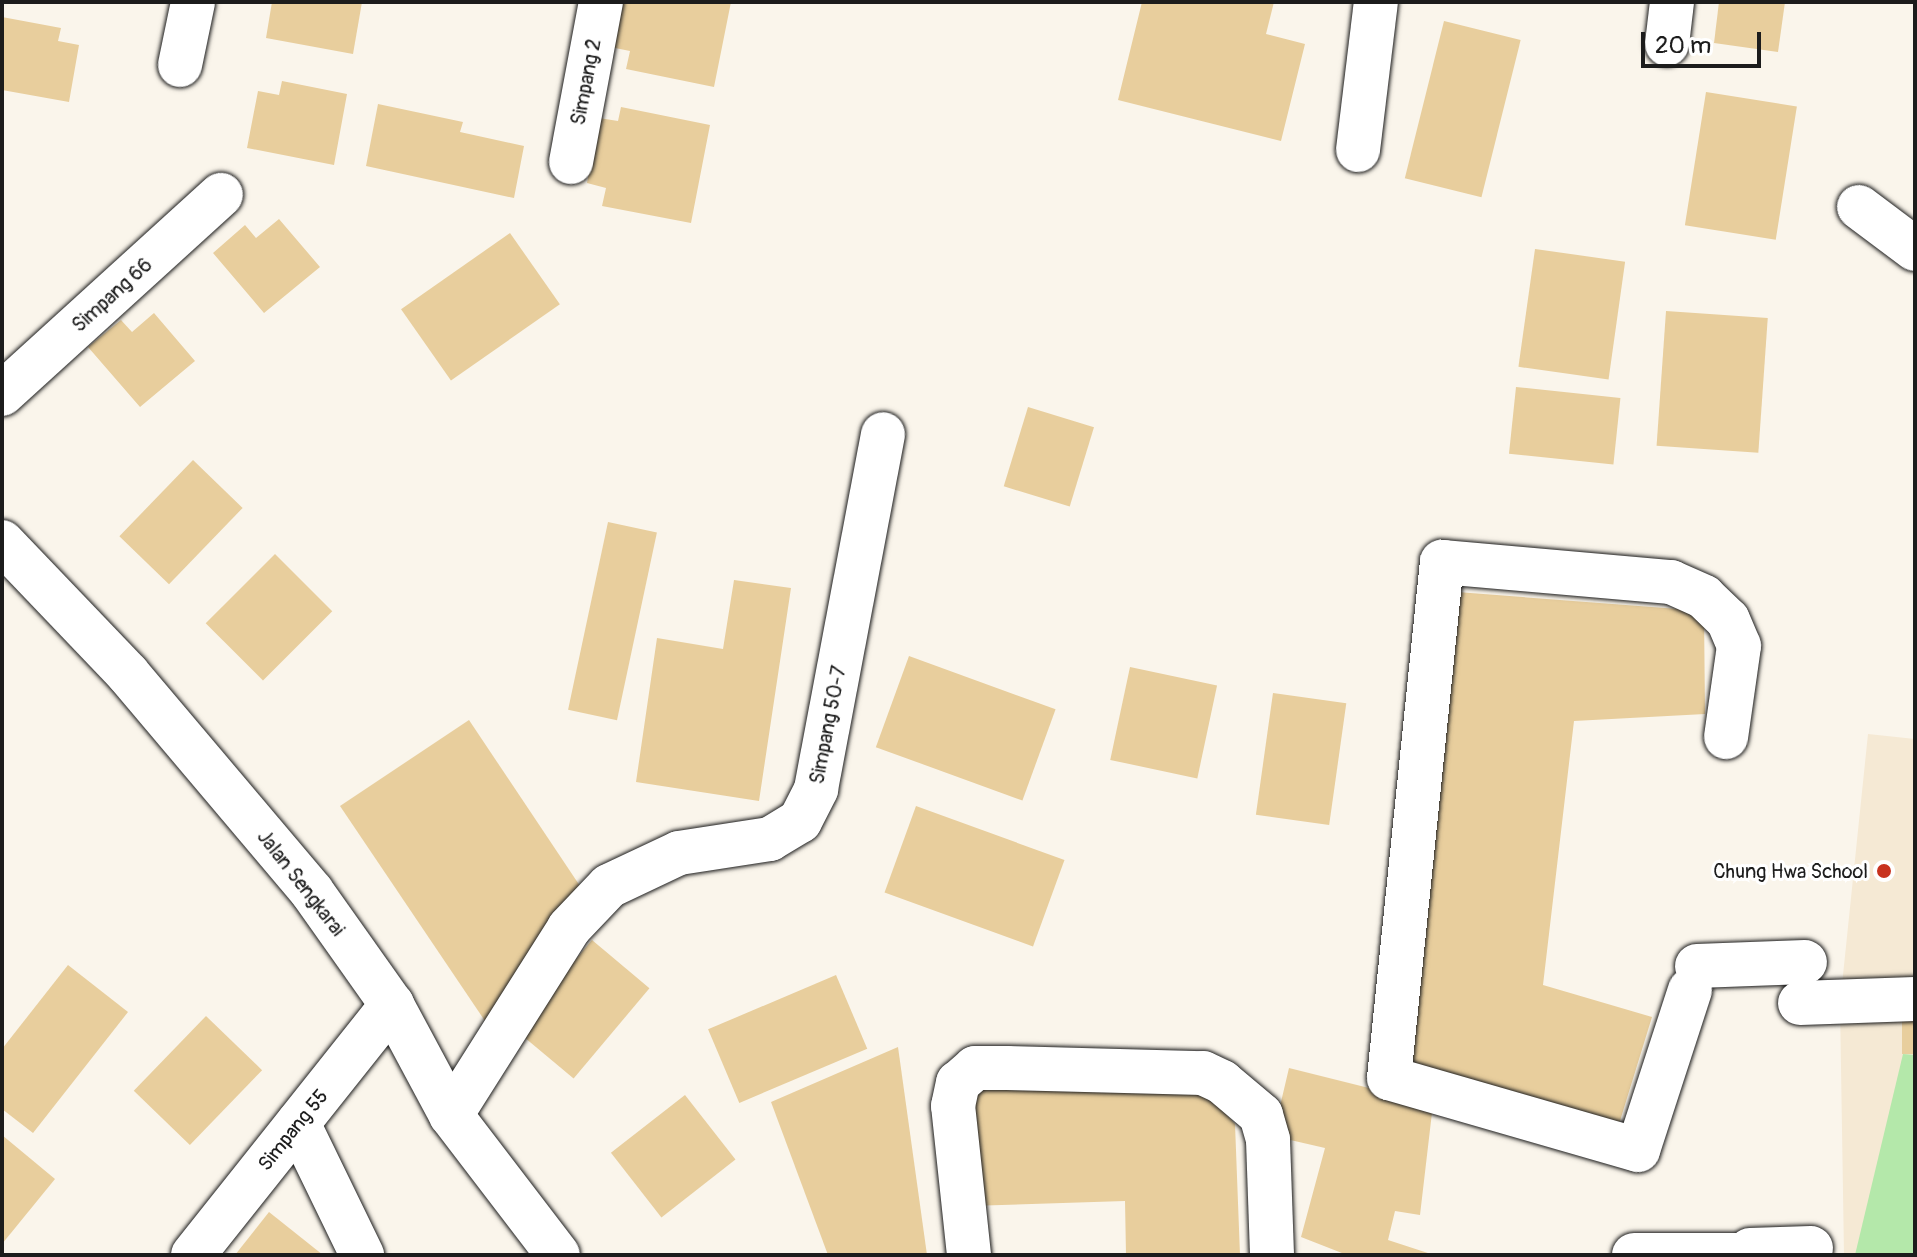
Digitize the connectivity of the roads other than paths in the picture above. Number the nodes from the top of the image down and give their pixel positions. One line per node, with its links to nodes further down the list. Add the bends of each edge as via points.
1 (193, 2): 4 (street)
2 (601, 2): 6 (street, Simpang 2)
3 (1376, 2): 5 (street)
4 (180, 65)
5 (1358, 150)
6 (571, 162)
7 (221, 195): 10 (street, Simpang 66)
8 (1859, 207): 9 (street)
9 (1915, 249)
10 (2, 394)
11 (883, 434): 16 (street, Simpang 50-7, via 816,789 800,821 770,839 679,853 609,886 569,928)
12 (2, 542): 15 (street, Jalan Sengkarai, via 128,674 312,892)
13 (1726, 737): 14 (street, via 1739,646 1728,620 1704,597 1671,582 1442,562 1389,1078 1638,1150 1693,978 1802,982)
14 (1915, 999)
15 (392, 1005): 16 (street, Jalan Sengkarai); 17 (street, Simpang 55)
16 (451, 1115): 22 (street, Jalan Sengkarai)
17 (298, 1123): 20 (street, Simpang 55); 21 (street)
18 (1811, 1248): 19 (street)
19 (1750, 1252): 25 (street)
20 (193, 1255)
21 (362, 1255)
22 (558, 1255)
23 (969, 1255): 24 (street, via 953,1106 958,1083 975,1068 1203,1073 1222,1082 1261,1115 1268,1140)
24 (1272, 1255)
25 (1634, 1255)

